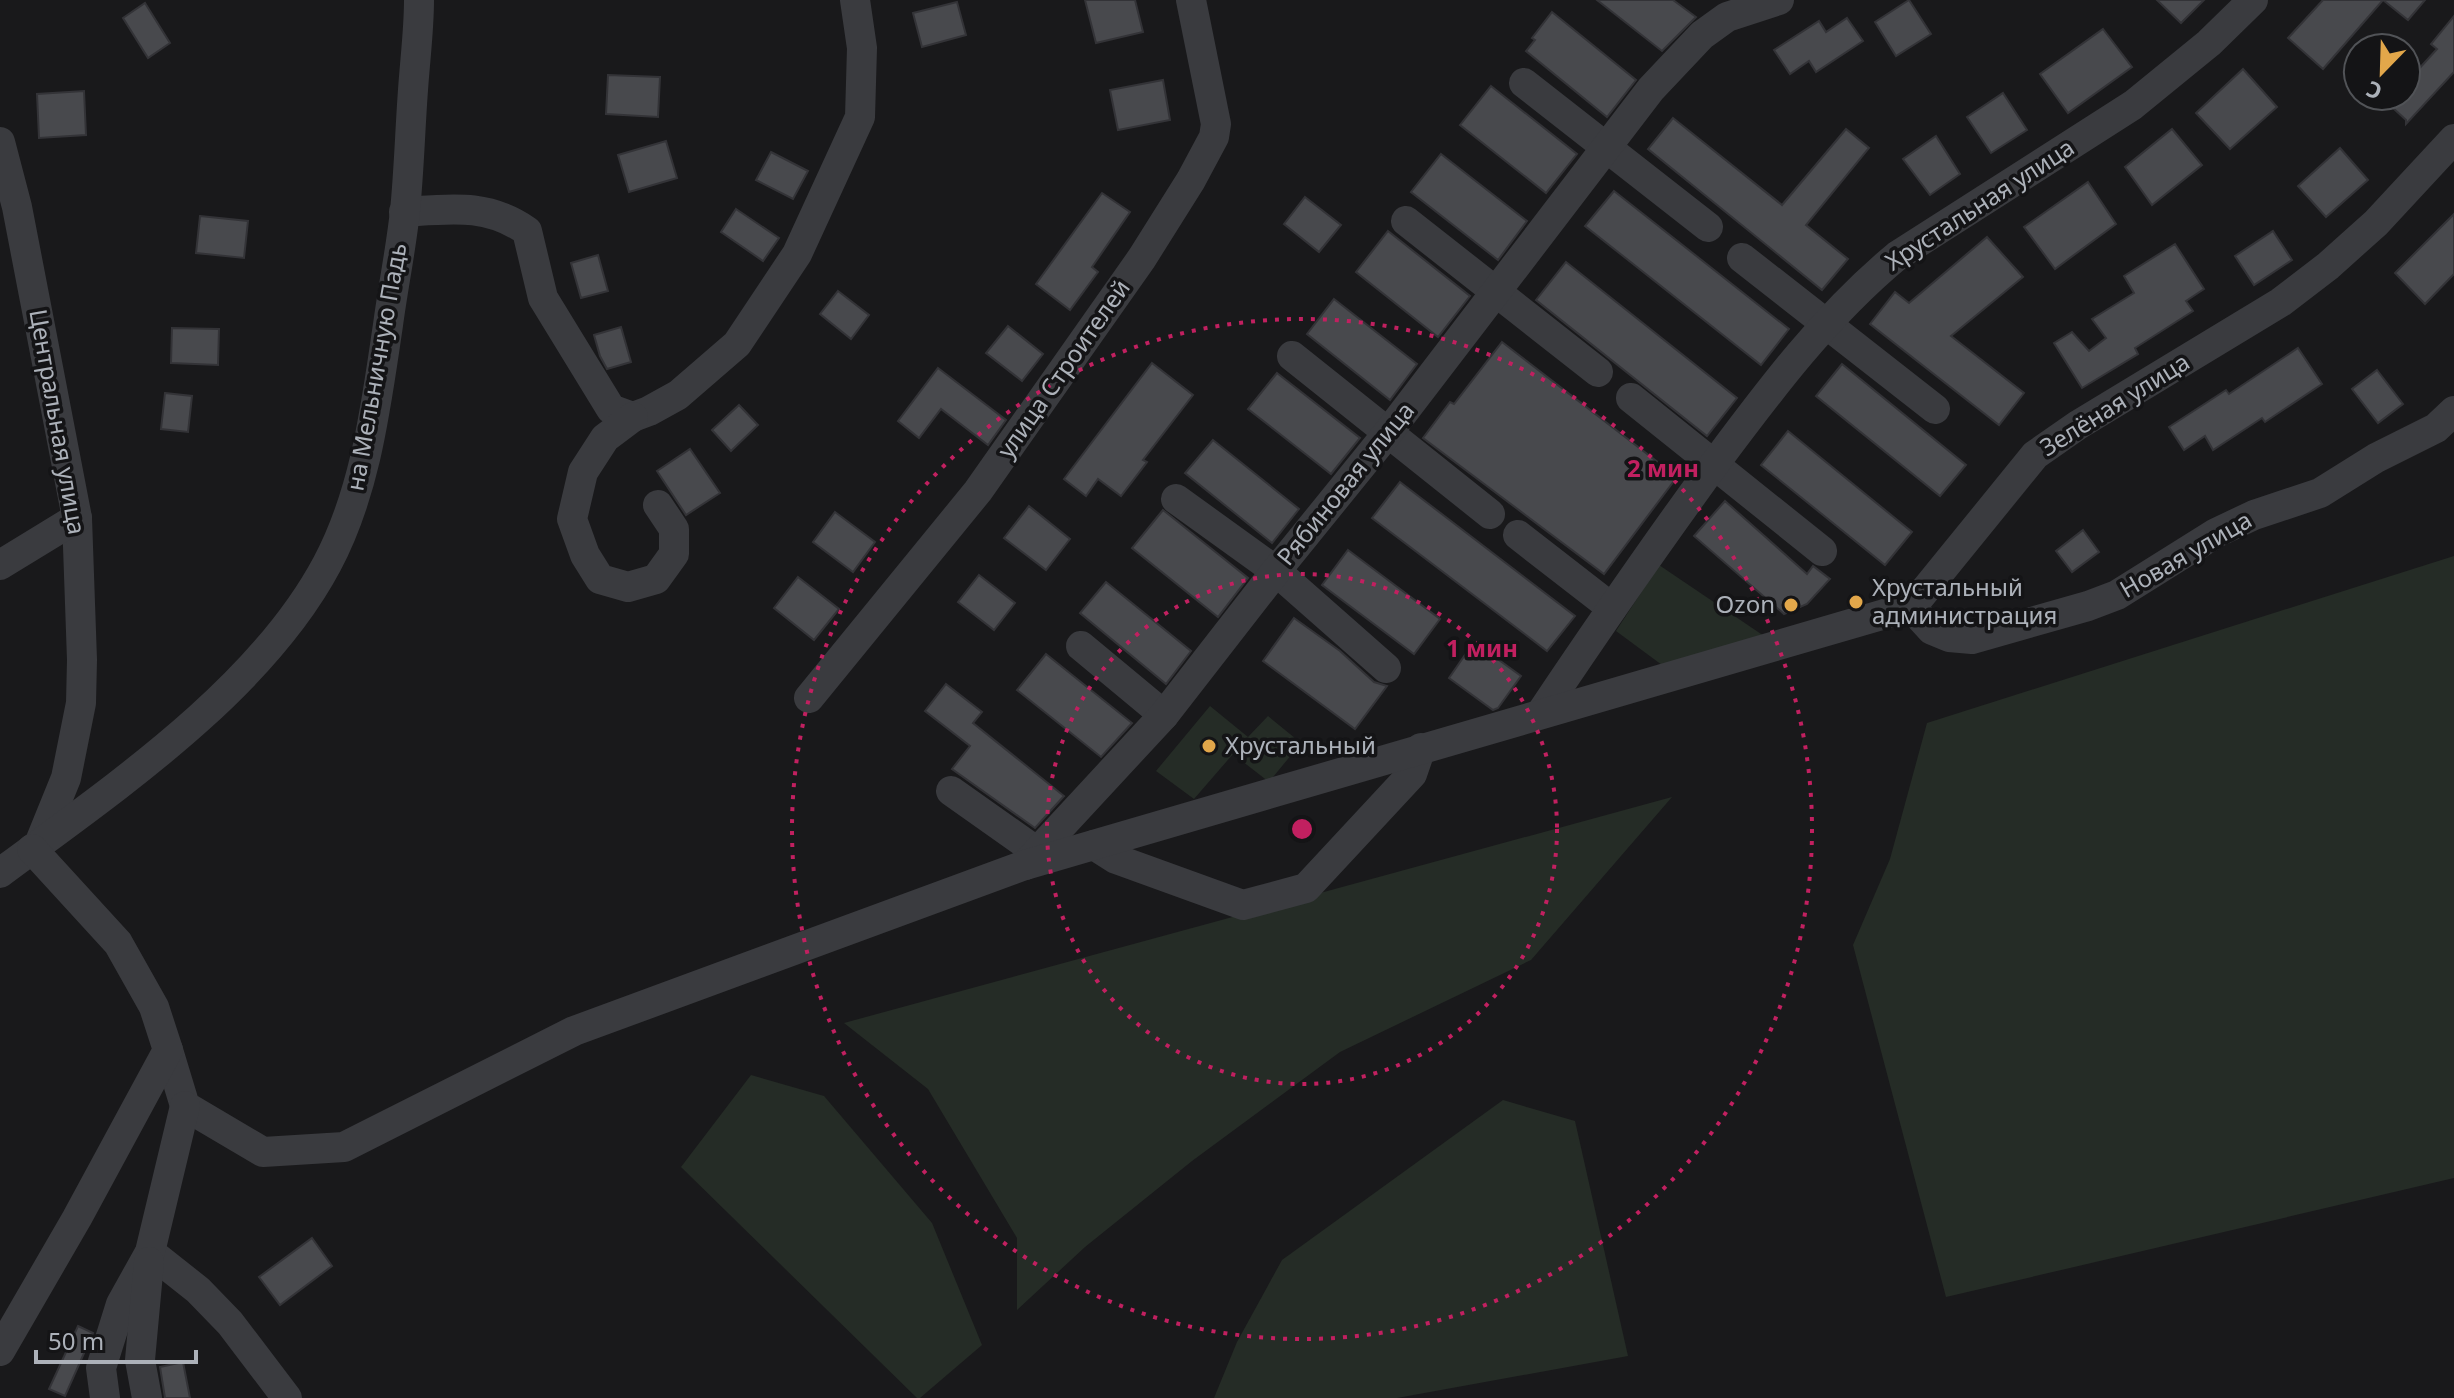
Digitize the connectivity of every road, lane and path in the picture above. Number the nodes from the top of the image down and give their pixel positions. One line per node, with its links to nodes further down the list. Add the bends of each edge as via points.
1 (419, 0): 11 (street, на Мельничную Падь)
2 (855, 0): 22 (street, via 862,48 860,117 797,254 737,344 678,395)
3 (1191, 0): 37 (street, улица Строителей, via 1216,124 1191,180 978,491)
4 (1779, 0): 6 (street)
5 (2253, 0): 16 (street, Хрустальная улица, via 2133,105 1897,256)
6 (1717, 8): 10 (street, Рябиновая улица, via 1702,35 1651,89)
7 (1524, 83): 10 (street)
8 (2454, 139): 33 (street, Зелёная улица, via 2376,223 2281,302 2035,455)
9 (0, 142): 28 (street, Центральная улица)
10 (1606, 149): 13 (street); 15 (street, Рябиновая улица)
11 (404, 212): 22 (street, via 483,211 527,231 543,298 611,409); 43 (street, на Мельничную Падь, via 366,452 348,519 327,565 271,642 210,706)
12 (1406, 221): 15 (street)
13 (1708, 227)
14 (1742, 258): 16 (street)
15 (1497, 291): 18 (street); 23 (street, Рябиновая улица)
16 (1825, 324): 20 (street); 24 (street, Хрустальная улица)
17 (1292, 356): 23 (street)
18 (1598, 372)
19 (1631, 398): 24 (street)
20 (1935, 409)
21 (2454, 411): 33 (street, Новая улица, via 2436,428 2320,493 2216,533 2117,595 2088,606 1972,639 1932,630)
22 (633, 417): 26 (street, via 605,438 583,472 572,519 600,579 628,587 656,579 674,554 674,529)
23 (1387, 434): 27 (street); 32 (street, Рябиновая улица)
24 (1715, 464): 30 (street); 34 (street, Хрустальная улица)
25 (1176, 499): 32 (street)
26 (658, 505)
27 (1490, 514)
28 (77, 518): 31 (street); 43 (street, Центральная улица, via 81,703 66,778)
29 (1518, 535): 34 (street)
30 (1822, 551)
31 (0, 565)
32 (1276, 571): 36 (street); 39 (street, Рябиновая улица)
33 (1909, 605): 38 (street, Зелёная улица)
34 (1612, 608): 38 (street, Хрустальная улица)
35 (1081, 646): 39 (street)
36 (1386, 668)
37 (809, 698)
38 (1541, 713): 40 (street, Зелёная улица)
39 (1164, 715): 44 (street, Рябиновая улица)
40 (1421, 748): 42 (street, Зелёная улица); 42 (street, via 1412,774 1306,888 1243,905 1116,859)
41 (951, 791): 44 (street)
42 (1094, 845): 44 (street, Зелёная улица)
43 (36, 846): 45 (street, на Мельничную Падь); 46 (street, via 118,943 154,1007)
44 (1030, 858): 47 (street, Зелёная улица, via 574,1031 344,1147 263,1152)
45 (0, 873)
46 (168, 1050): 47 (street); 49 (street)
47 (185, 1106): 48 (street)
48 (150, 1252): 50 (street, via 121,1304 101,1368); 51 (street, via 140,1360); 52 (street, via 230,1323)
49 (0, 1351)
50 (105, 1398)
51 (147, 1398)
52 (287, 1398)

